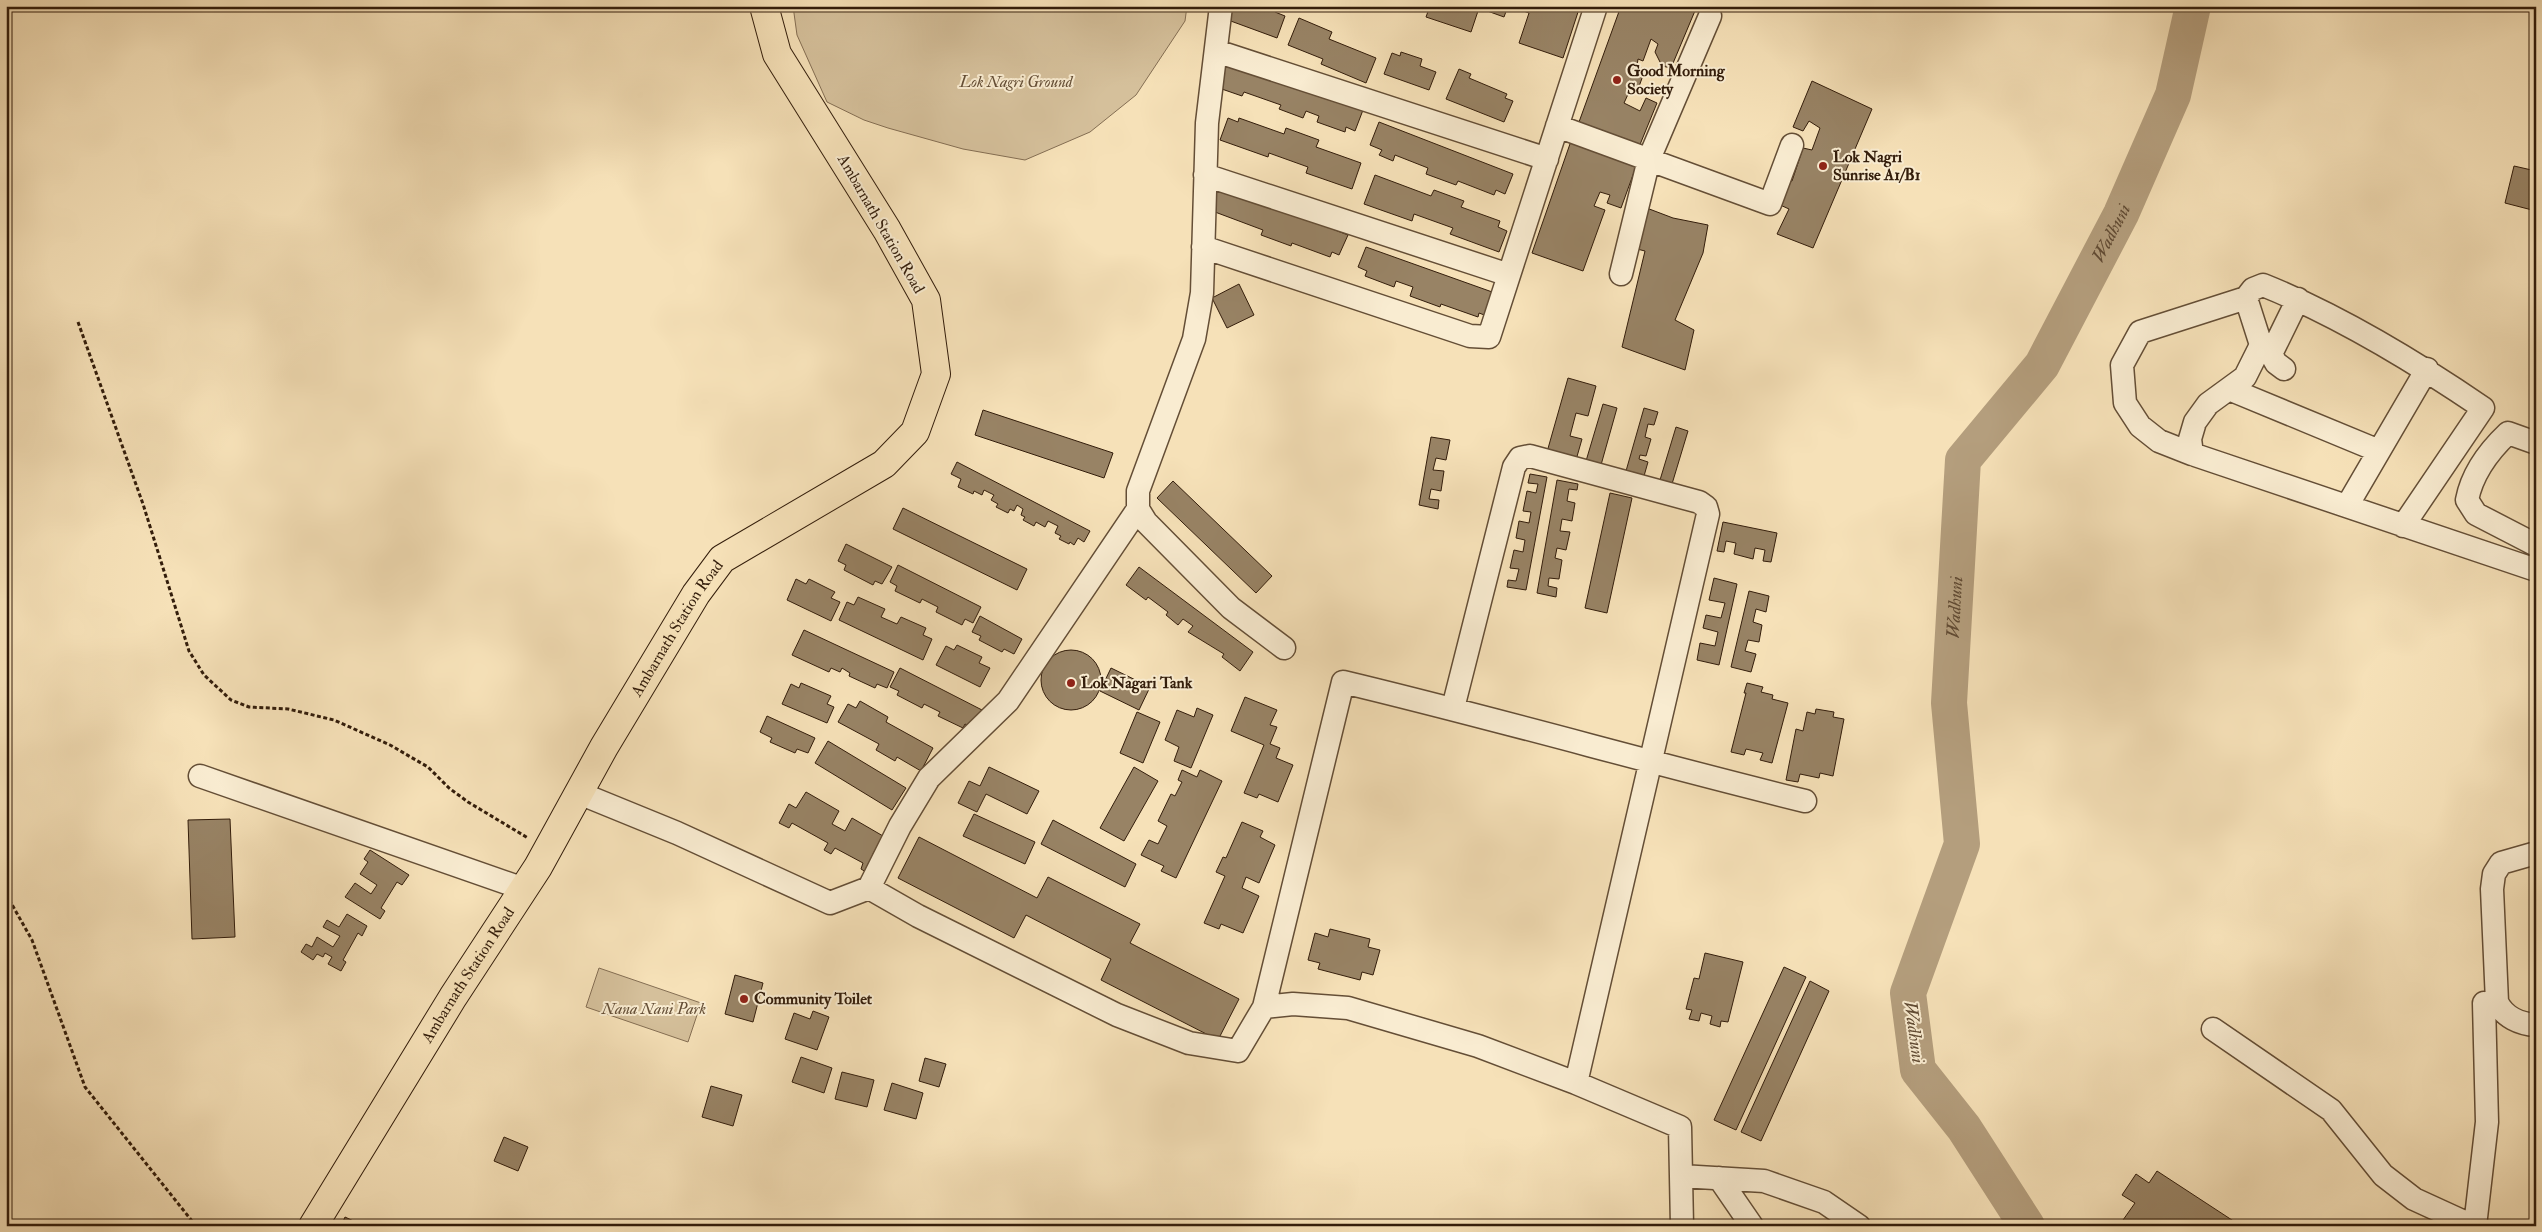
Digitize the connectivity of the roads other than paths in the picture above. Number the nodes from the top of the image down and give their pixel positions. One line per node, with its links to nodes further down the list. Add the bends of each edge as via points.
1 (764, 6): 31 (main road, Ambarnath Station Road, via 777,54 887,230 926,300 936,374 915,432 884,464 722,559 696,594)
2 (1221, 6): 5 (street)
3 (1596, 6): 6 (street)
4 (1710, 16): 9 (street)
5 (1216, 51): 8 (street); 10 (street, via 1207,123)
6 (1557, 126): 8 (street); 9 (street)
7 (1792, 145): 9 (street, via 1770,204)
8 (1547, 159): 13 (street)
9 (1649, 159): 12 (street)
10 (1206, 175): 11 (street); 13 (street)
11 (1203, 247): 13 (street, via 1470,336 1489,337); 23 (street, via 1202,293 1194,339 1138,491)
12 (1621, 274)
13 (1509, 275)
14 (2246, 298): 15 (street, via 2253,289 2263,285); 18 (street, via 2261,345 2245,377); 21 (street, via 2140,332 2122,365 2126,403 2140,426 2159,441)
15 (2298, 299): 16 (street, via 2271,354); 17 (street)
16 (2284, 369)
17 (2426, 369): 20 (street); 24 (street, via 2483,408)
18 (2228, 389): 20 (street); 21 (street, via 2208,404 2195,422 2190,439)
19 (2536, 443): 25 (street, via 2508,433 2470,482 2468,500 2476,514)
20 (2379, 451): 22 (street)
21 (2192, 454): 22 (street)
22 (2346, 506): 24 (street)
23 (1138, 510): 27 (street, via 1196,575 1231,608); 34 (street, via 1008,701 928,778)
24 (2403, 526): 26 (street)
25 (2536, 545)
26 (2536, 570)
27 (1284, 648)
28 (1453, 708): 29 (street); 29 (street, via 1514,467 1520,458 1530,456 1699,502 1706,507 1708,514); 37 (street, via 1343,682)
29 (1649, 763): 32 (street); 40 (street)
30 (200, 776): 35 (street)
31 (579, 793): 34 (street, via 677,833 830,903); 35 (main road, Ambarnath Station Road)
32 (1805, 801)
33 (2536, 853): 38 (street, via 2501,863 2494,874 2492,889 2497,1002 2501,1011 2524,1024)
34 (869, 888): 37 (street, via 918,916 1117,1015 1189,1043 1238,1051)
35 (524, 889): 43 (main road, Ambarnath Station Road)
36 (2484, 1003): 47 (street, via 2487,1122)
37 (1264, 1007): 40 (street, via 1293,1004 1348,1008 1478,1046)
38 (2536, 1025)
39 (2213, 1029): 47 (street, via 2331,1110 2384,1175 2414,1199)
40 (1576, 1083): 41 (street, via 1680,1127)
41 (1681, 1176): 42 (street); 44 (street)
42 (1719, 1178): 45 (street); 46 (street, via 1764,1181 1824,1202)
43 (313, 1226)
44 (1682, 1226)
45 (1752, 1226)
46 (1859, 1226)
47 (2474, 1226)

